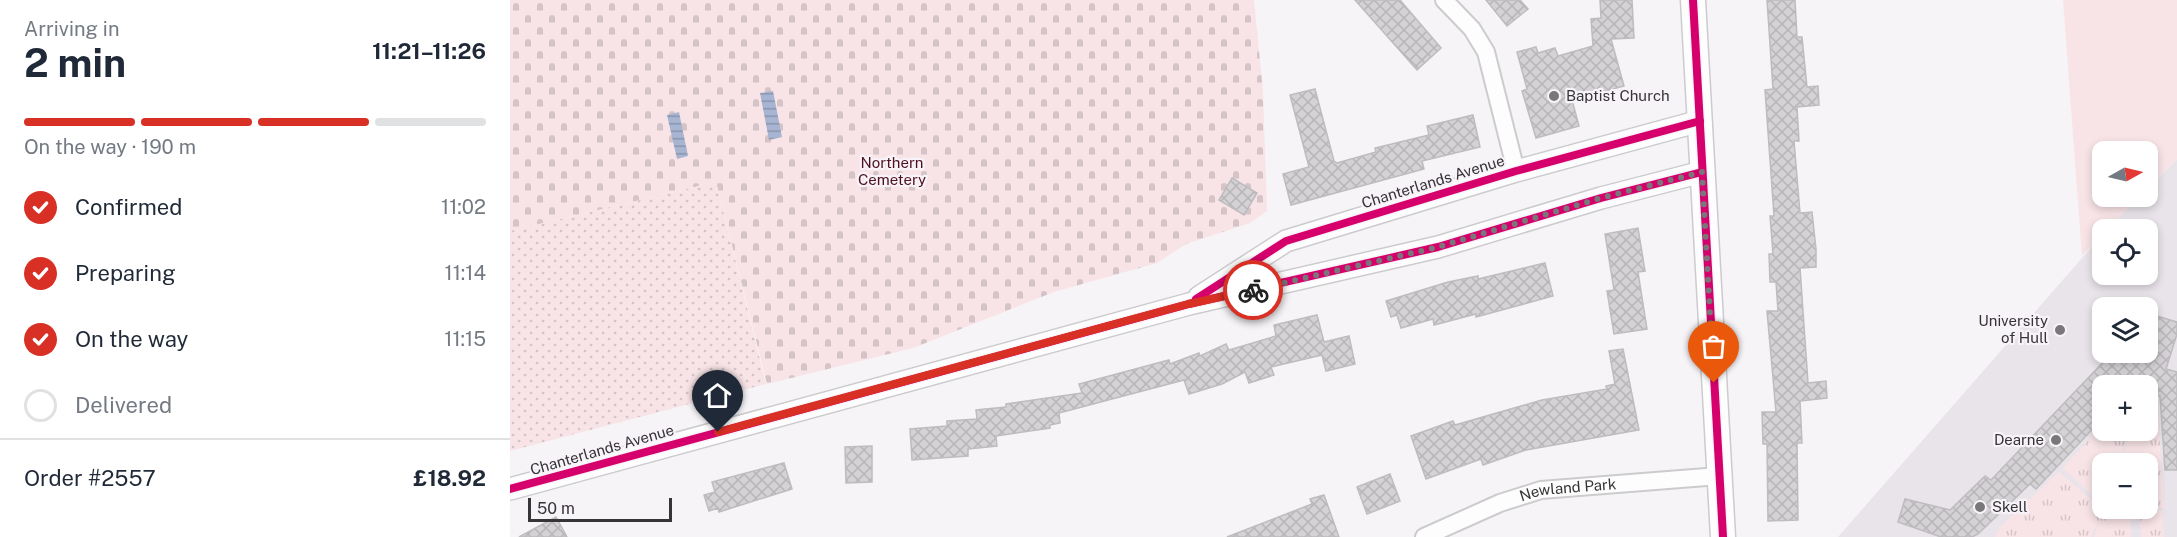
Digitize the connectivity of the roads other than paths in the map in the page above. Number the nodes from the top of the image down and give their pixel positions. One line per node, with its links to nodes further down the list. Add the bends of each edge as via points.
1 (1444, 0): 4 (street, via 1472,29 1486,52)
2 (1693, 0): 3 (main road)
3 (1700, 121): 4 (street, Chanterlands Avenue); 5 (main road)
4 (1516, 171): 6 (street, Chanterlands Avenue, via 1286,241)
5 (1702, 172): 6 (street, Chanterlands Avenue, via 1438,247); 7 (main road)
6 (1188, 304): 8 (street, Chanterlands Avenue)
7 (1719, 476): 9 (street, Newland Park, via 1541,490 1500,503); 10 (main road)
8 (510, 489)
9 (1424, 537)
10 (1723, 537)

